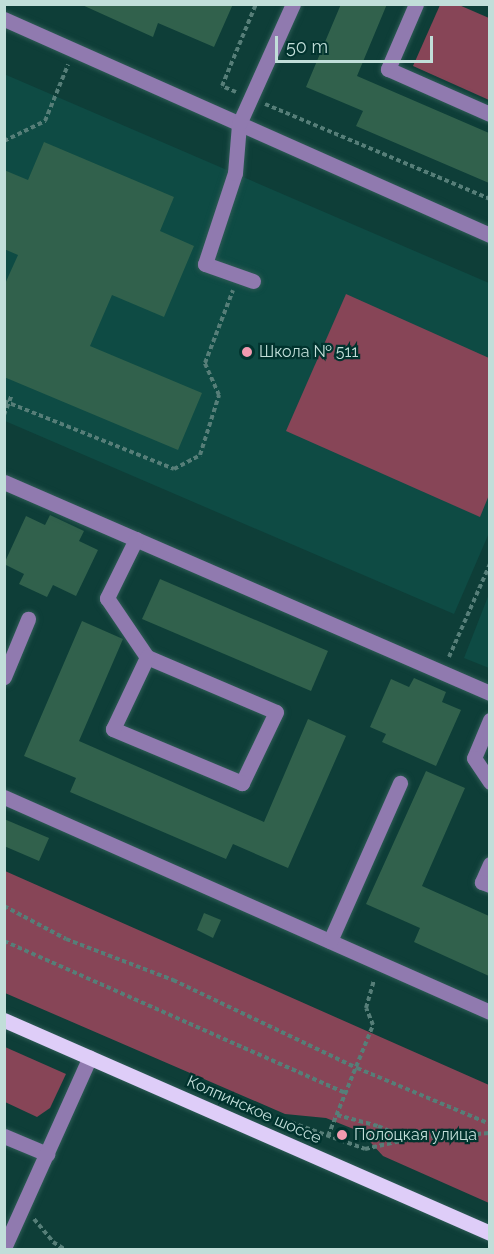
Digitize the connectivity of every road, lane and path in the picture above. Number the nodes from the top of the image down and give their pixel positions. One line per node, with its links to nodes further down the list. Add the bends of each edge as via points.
1 (256, 4): 6 (path, via 222,86)
2 (293, 4): 6 (street)
3 (416, 4): 7 (street, via 388,69)
4 (4, 20): 5 (street)
5 (74, 50): 8 (street); 9 (path, via 45,121)
6 (251, 98): 8 (street); 10 (path)
7 (489, 114)
8 (239, 124): 11 (street); 12 (street, via 235,173 205,264)
9 (4, 141)
10 (489, 199)
11 (489, 235)
12 (246, 279): 14 (path, via 205,363 219,395 200,455 174,469)
13 (12, 394): 14 (path)
14 (7, 402): 15 (path)
15 (4, 415)
16 (4, 482): 17 (street)
17 (136, 539): 20 (street, via 107,598); 21 (street)
18 (489, 564): 21 (path)
19 (28, 619): 22 (street)
20 (147, 657): 20 (street, via 113,729 242,783 276,712)
21 (443, 672): 23 (street)
22 (4, 676)
23 (489, 693)
24 (489, 720): 25 (street, via 474,758)
25 (489, 782)
26 (400, 783): 32 (street)
27 (4, 798): 32 (street)
28 (489, 864): 29 (street, via 482,882)
29 (489, 885)
30 (4, 906): 37 (path, via 66,939 173,980)
31 (4, 941): 38 (path)
32 (330, 941): 33 (street)
33 (364, 957): 34 (street); 37 (path, via 374,980 366,1008 373,1025)
34 (489, 1012)
35 (4, 1020): 36 (main road, Колпинское шоссе)
36 (90, 1057): 46 (street); 48 (main road, Колпинское шоссе)
37 (357, 1068): 38 (path); 41 (path)
38 (346, 1093): 39 (path)
39 (337, 1115): 44 (path); 45 (path)
40 (284, 1119): 44 (path)
41 (489, 1124)
42 (489, 1133): 45 (path)
43 (4, 1136): 46 (street)
44 (328, 1136): 45 (path, via 365,1149)
45 (409, 1139)
46 (47, 1154): 47 (street)
47 (22, 1209): 49 (street); 50 (path, via 53,1242)
48 (489, 1233)
49 (4, 1248)
50 (66, 1250)

